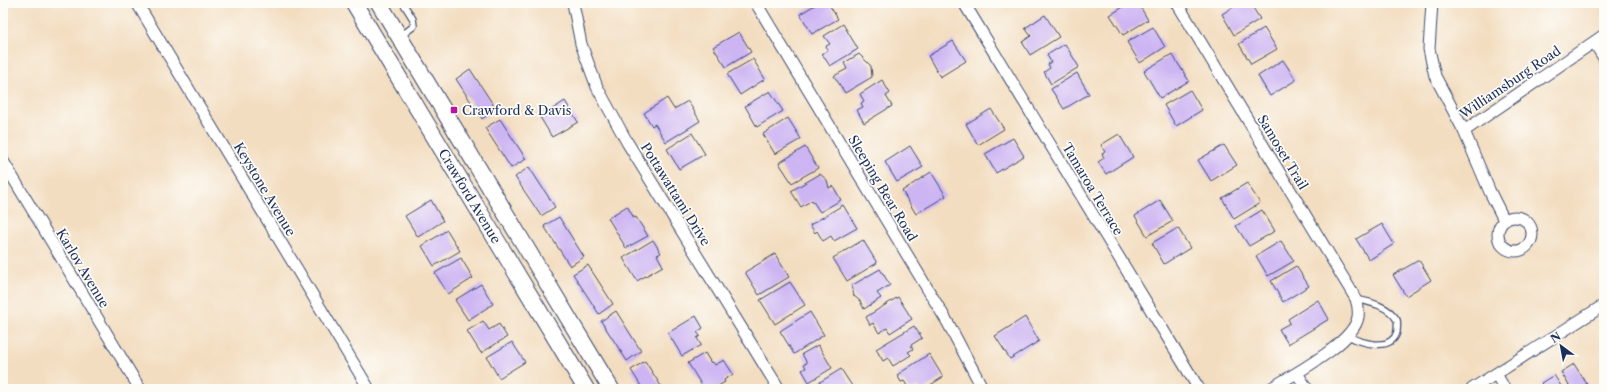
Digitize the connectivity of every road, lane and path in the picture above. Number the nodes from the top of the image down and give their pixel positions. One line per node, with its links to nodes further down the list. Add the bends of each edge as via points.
1 (137, 3): 25 (street, Keystone Avenue)
2 (354, 3): 15 (main road, Crawford Avenue)
3 (379, 3): 11 (main road, Crawford Avenue)
4 (403, 3): 11 (lane, via 413,19 414,26)
5 (573, 3): 28 (street, Pottawattami Drive, via 581,44 597,87 627,142)
6 (756, 3): 29 (street, Sleeping Bear Road, via 948,324)
7 (964, 3): 30 (street, Tamaroa Terrace)
8 (1177, 3): 19 (street, Samoset Trail)
9 (1432, 3): 16 (street, Williamsburg Road, via 1428,49 1435,76)
10 (1604, 35): 12 (street, Williamsburg Road)
11 (400, 37): 14 (main road, Crawford Avenue)
12 (1594, 42): 13 (street); 16 (street, Williamsburg Road)
13 (1604, 58)
14 (444, 111): 15 (street); 27 (main road, Crawford Avenue)
15 (426, 122): 26 (main road, Crawford Avenue)
16 (1464, 131): 18 (street)
17 (3, 161): 24 (street, Karlov Avenue)
18 (1504, 220)
19 (1356, 298): 21 (street, Samoset Trail, via 1358,318); 21 (lane, via 1374,303 1388,311 1397,320 1398,328 1390,342 1376,344)
20 (1604, 305): 23 (street)
21 (1348, 336): 22 (street)
22 (1297, 373): 31 (street); 32 (street)
23 (1496, 374): 33 (street); 34 (street)
24 (140, 389)
25 (368, 389)
26 (586, 389)
27 (611, 389)
28 (779, 389)
29 (983, 389)
30 (1199, 389)
31 (1270, 389)
32 (1307, 389)
33 (1472, 389)
34 (1505, 389)

